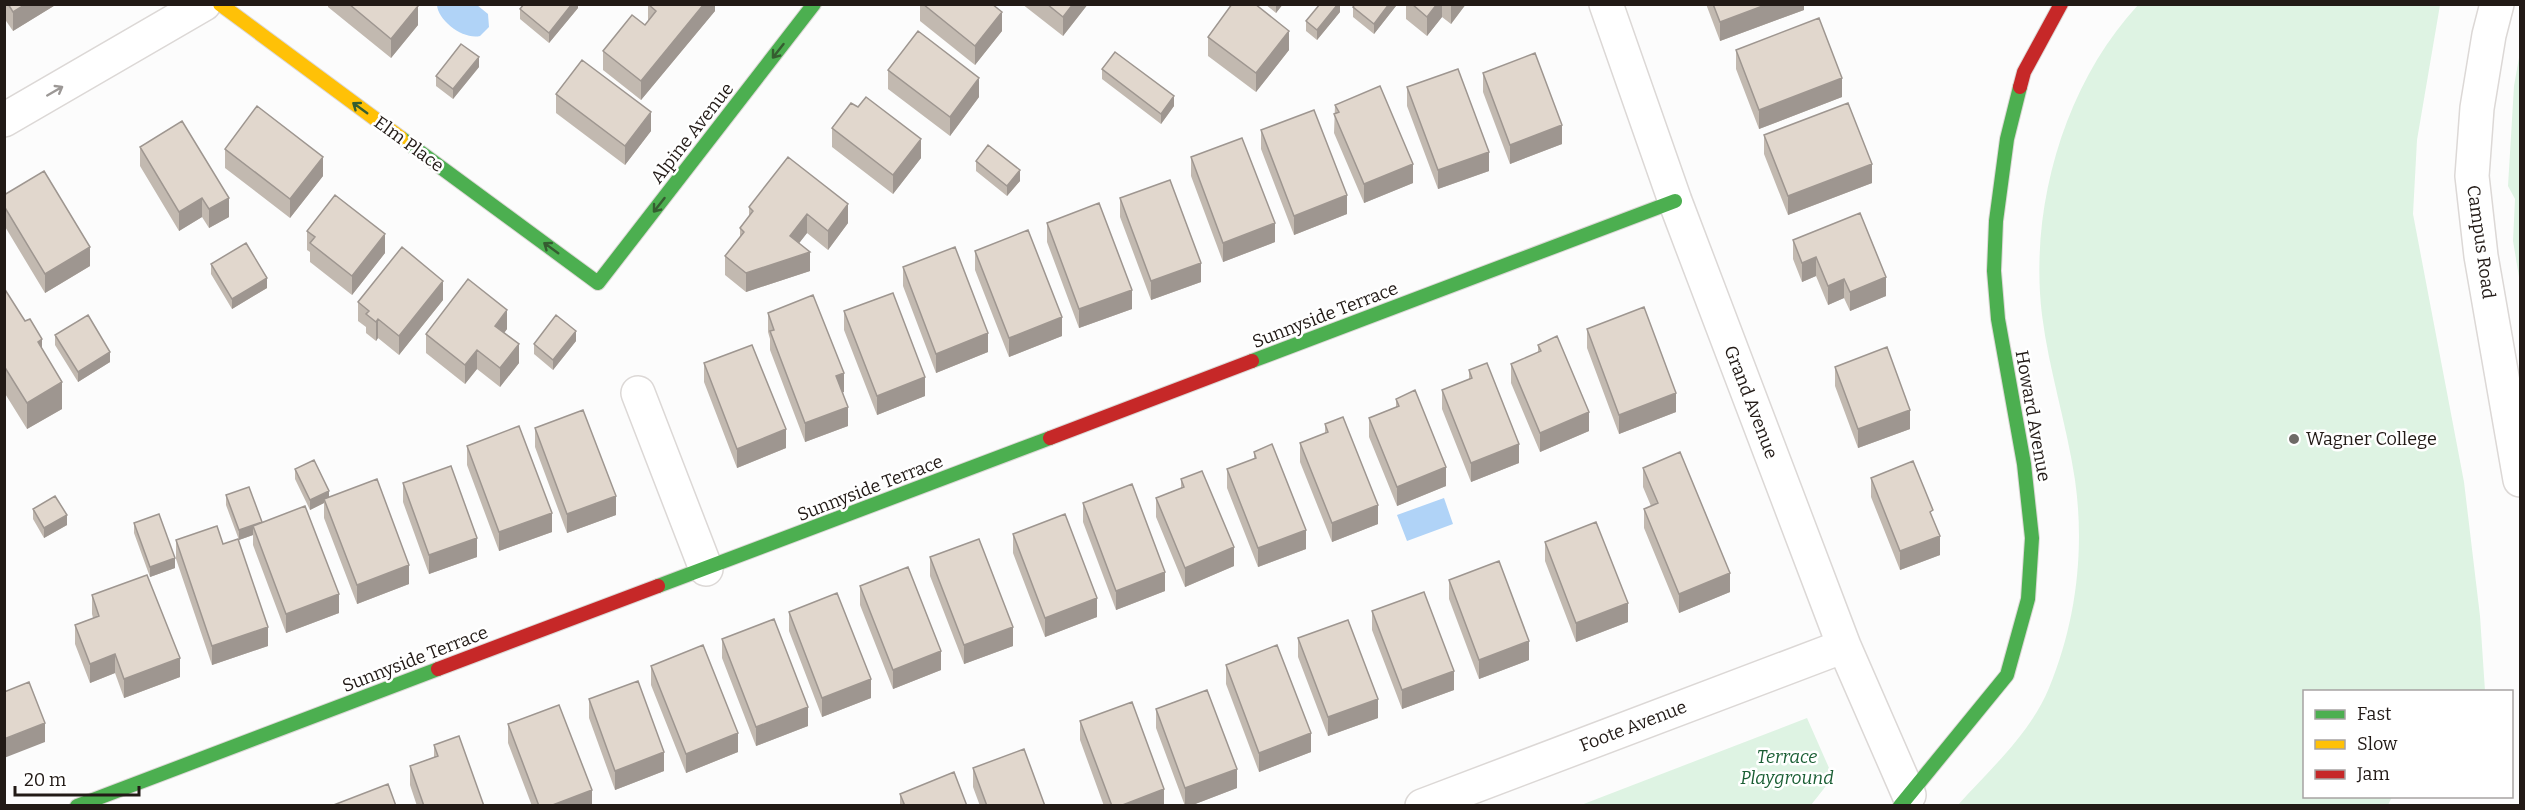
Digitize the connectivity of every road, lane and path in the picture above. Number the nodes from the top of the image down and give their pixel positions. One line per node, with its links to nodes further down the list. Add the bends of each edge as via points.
1 (204, 4): 7 (street, one-way to 1)
2 (220, 4): 9 (street, Elm Place, one-way to 2)
3 (814, 4): 9 (street, Alpine Avenue, one-way to 9)
4 (1606, 4): 8 (street, Grand Avenue)
5 (2061, 4): 14 (street, Howard Avenue, via 2024,72 2007,139 1996,221 1994,271 1998,319 2024,464 2032,537 2028,599 2007,675)
6 (2497, 4): 11 (street, Campus Road, via 2477,108 2472,176 2481,256)
7 (4, 120)
8 (1675, 201): 12 (street, Sunnyside Terrace); 13 (street, Grand Avenue)
9 (598, 283)
10 (638, 393): 12 (street)
11 (2520, 480)
12 (706, 569): 15 (street, Sunnyside Terrace)
13 (1844, 646): 14 (street, Grand Avenue); 16 (street, Foote Avenue)
14 (1905, 800)
15 (77, 806)
16 (1422, 806)

